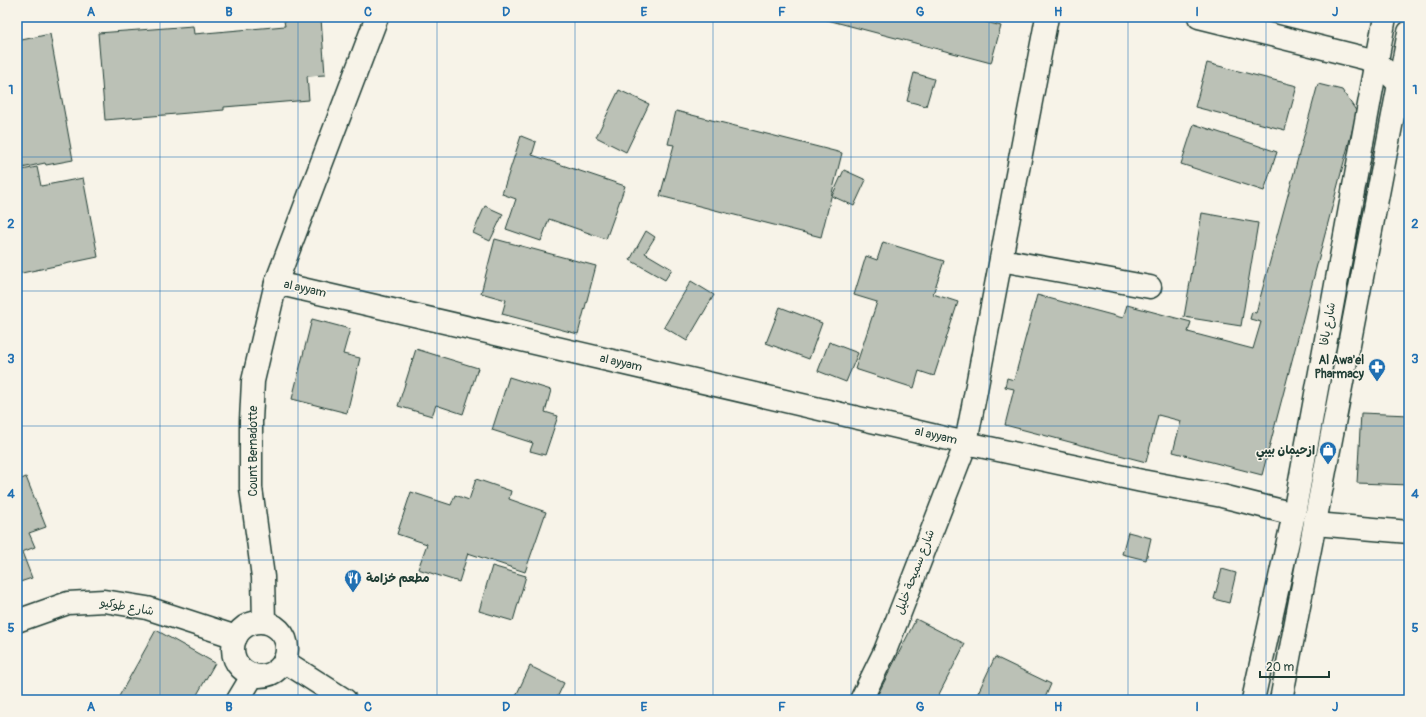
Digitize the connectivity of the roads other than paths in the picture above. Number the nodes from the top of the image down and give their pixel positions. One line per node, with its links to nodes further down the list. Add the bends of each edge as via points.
1 (377, 17): 9 (street, Count Bernadotte)
2 (1047, 17): 8 (street, شارع سميحة خليل)
3 (1199, 17): 6 (street)
4 (1385, 17): 6 (street, شارع يافا)
5 (1409, 32): 7 (street, شارع يافا)
6 (1376, 61): 7 (street); 12 (street, شارع يافا)
7 (1404, 86): 13 (street, شارع يافا)
8 (1001, 260): 10 (street); 11 (street, شارع سميحة خليل)
9 (276, 282): 11 (street, al ayyam); 16 (street, Count Bernadotte, via 253,381 251,422 251,488 263,577)
10 (1150, 287)
11 (966, 443): 12 (street, al ayyam, via 1222,496); 22 (street, شارع سميحة خليل, via 885,651)
12 (1294, 514): 23 (street, شارع يافا)
13 (1315, 524): 14 (street); 24 (street, شارع يافا)
14 (1409, 532)
15 (17, 621): 17 (street, شارع طوكيو, via 68,603 104,600 147,608)
16 (264, 622): 17 (street, via 248,625); 18 (street, via 272,624 284,636 287,653)
17 (236, 637): 19 (street, via 233,646 238,664)
18 (284, 661): 19 (street, via 279,669 271,674); 21 (street)
19 (253, 674): 20 (street)
20 (238, 700)
21 (345, 700)
22 (861, 700)
23 (1253, 700)
24 (1281, 700)

